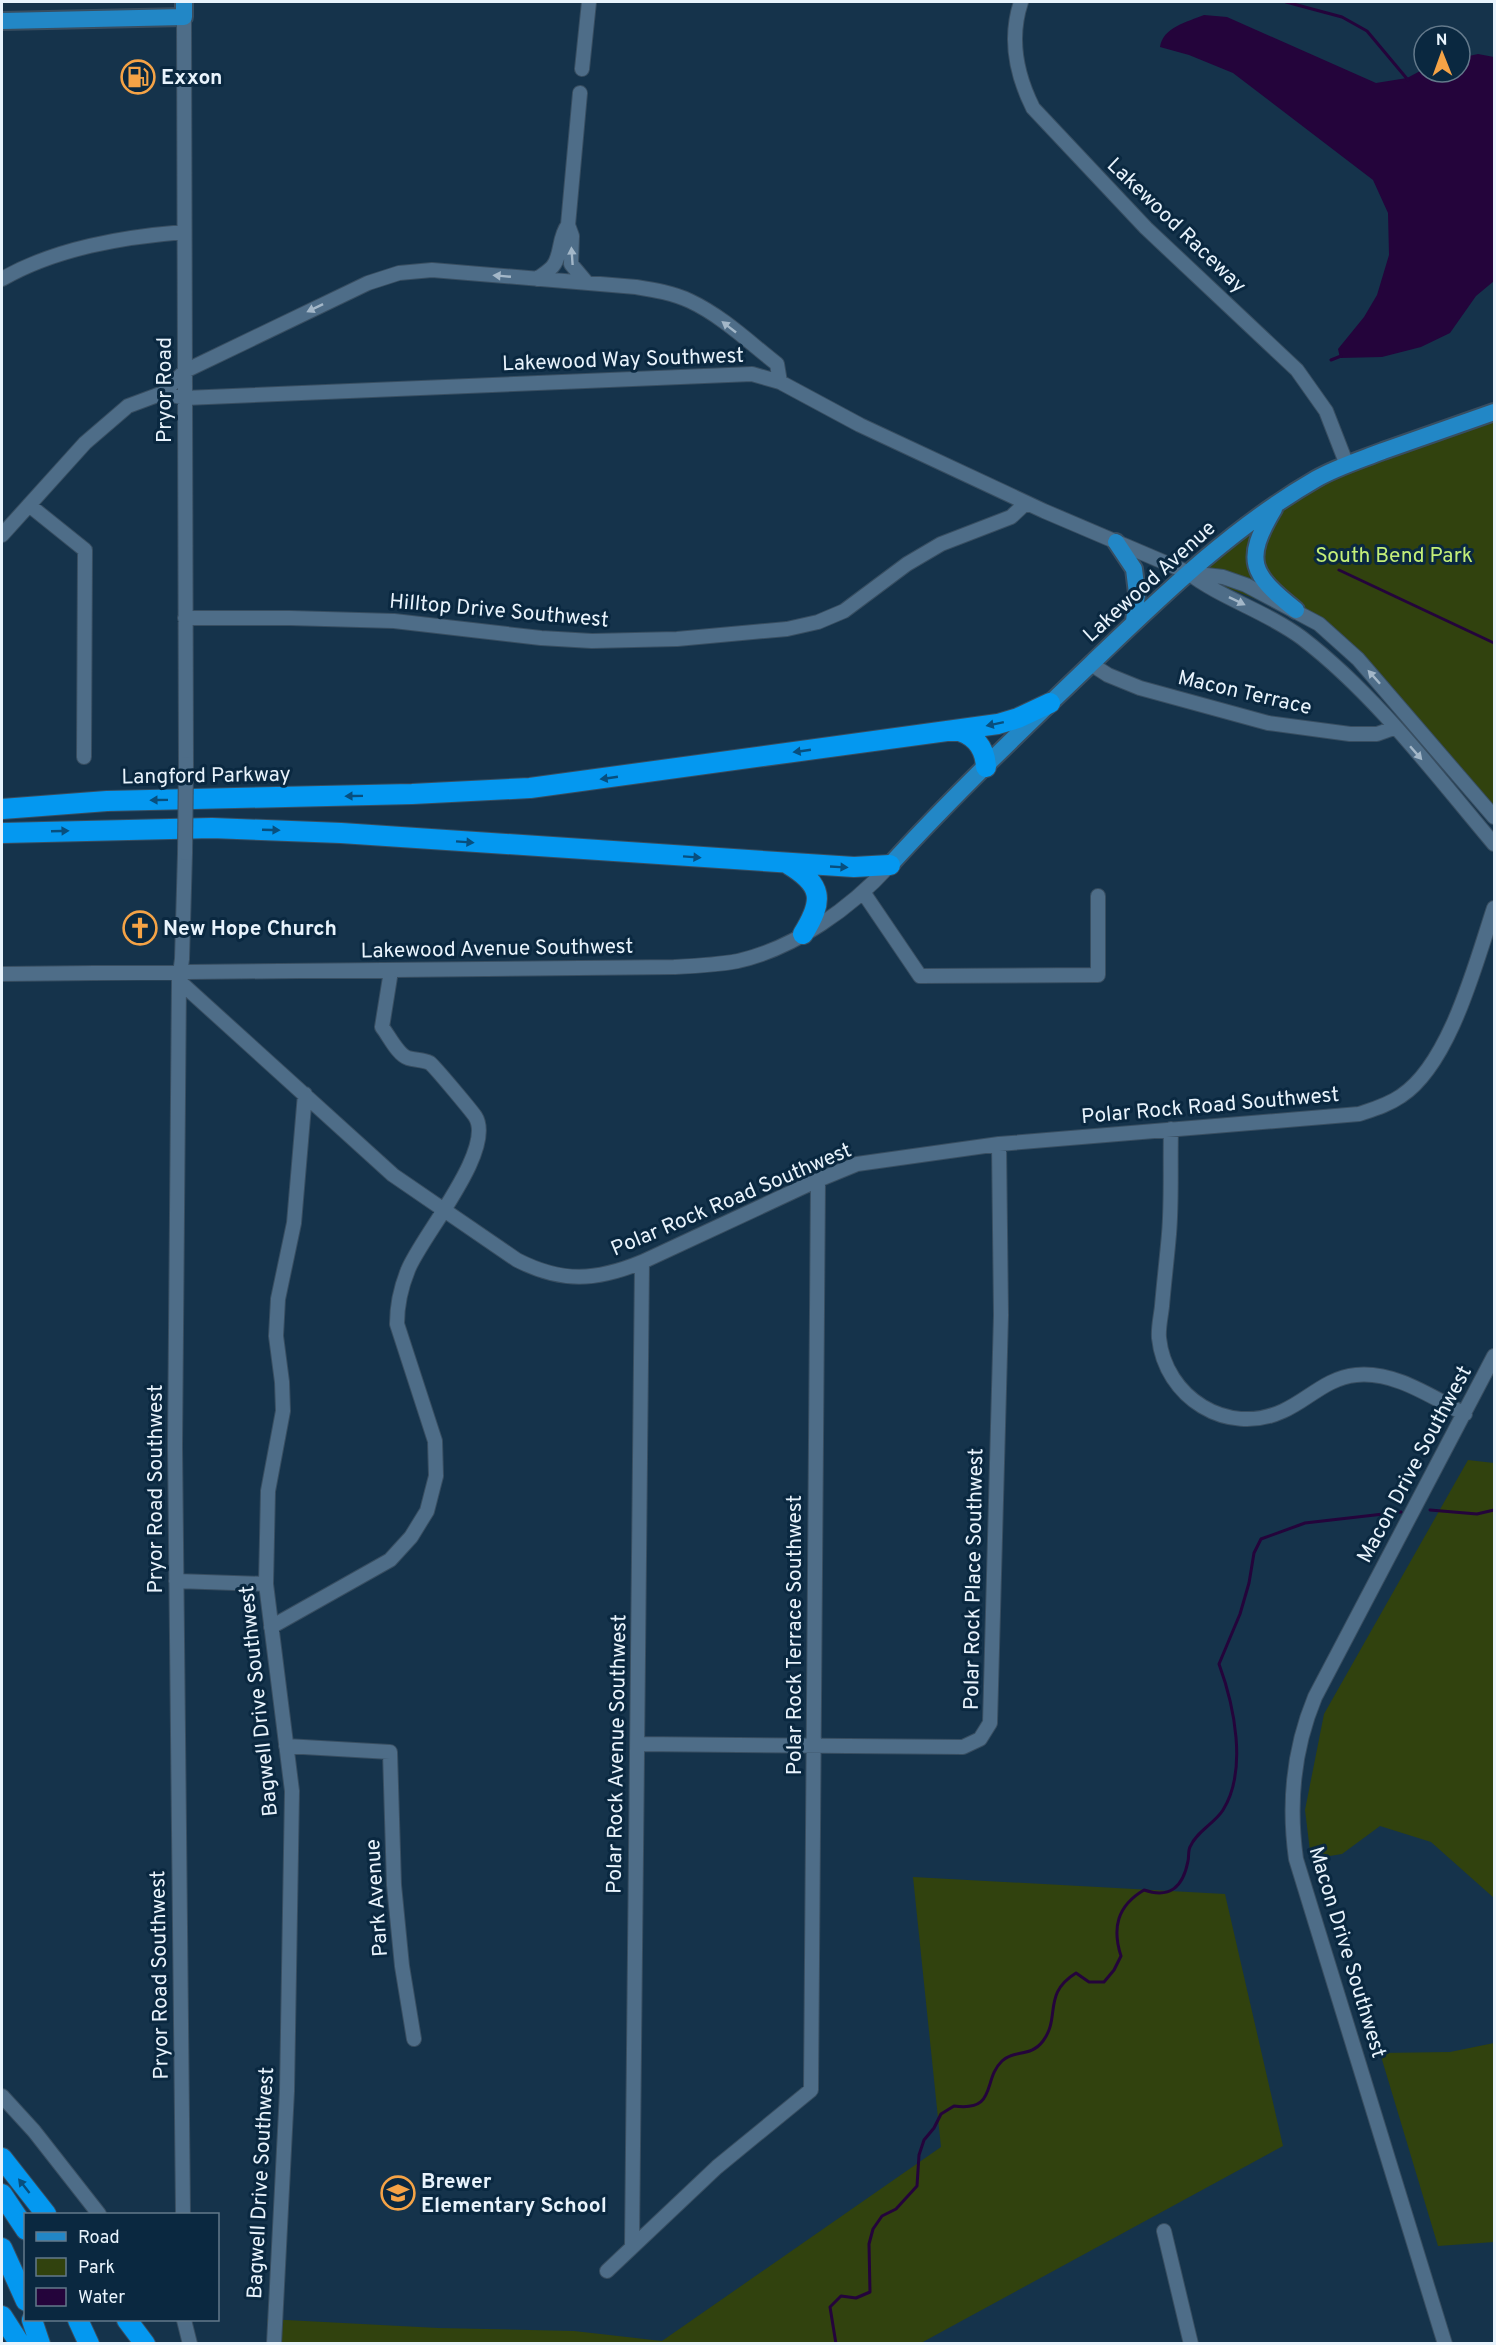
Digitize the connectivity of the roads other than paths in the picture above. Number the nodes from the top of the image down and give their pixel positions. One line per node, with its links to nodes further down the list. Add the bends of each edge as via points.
1 (588, 2): 5 (street)
2 (1021, 2): 17 (street, Lakewood Raceway, via 1015,46 1017,66 1032,108 1146,228 1297,370 1326,411)
3 (184, 9): 4 (main road); 8 (street, Pryor Road)
4 (2, 21)
5 (582, 69)
6 (580, 93): 7 (street)
7 (568, 225): 10 (street, via 561,234 553,266); 11 (street, one-way to 7, via 571,264 572,236)
8 (184, 232): 9 (street, via 149,235 64,253); 12 (street, Pryor Road)
9 (2, 279)
10 (537, 279): 11 (street); 12 (street, one-way to 12, via 432,270 399,273 368,283)
11 (587, 283): 13 (street, one-way to 11, via 777,364 709,311 688,300 636,287)
12 (185, 371): 14 (street); 15 (street, Pryor Road)
13 (780, 382): 15 (street, Lakewood Way Southwest, via 745,374); 18 (street, Lakewood Way Southwest, via 860,425)
14 (163, 393): 15 (street, Lakewood Way Southwest); 20 (street, via 128,406 85,443)
15 (185, 398): 25 (street, Pryor Road)
16 (1494, 412): 17 (main road, Lakewood Avenue)
17 (1347, 465): 19 (main road, Lakewood Avenue)
18 (1026, 503): 22 (street, Lakewood Way Southwest); 25 (street, Hilltop Drive Southwest, via 1011,517 941,544 844,610 818,622 787,629 677,639 592,641 394,621)
19 (1277, 504): 23 (main road, Lakewood Avenue); 24 (main road, via 1257,540 1255,563 1266,585)
20 (29, 505): 21 (street); 31 (street, via 85,550)
21 (2, 535)
22 (1116, 542): 23 (street, Lakewood Way Southwest); 26 (main road, via 1134,569)
23 (1187, 572): 24 (street, via 1246,585); 26 (main road, Lakewood Avenue); 29 (street, one-way to 29, via 1203,585 1299,636 1345,673)
24 (1296, 610): 37 (street, one-way to 24, via 1358,659 1319,624)
25 (185, 618): 32 (street, Pryor Road)
26 (1134, 622): 27 (main road, Lakewood Avenue)
27 (1091, 663): 28 (main road, Lakewood Avenue); 29 (street, Macon Terrace, via 1140,688 1268,723 1350,734 1377,734)
28 (1050, 703): 30 (highway, Langford Parkway, one-way to 30, via 998,724); 33 (main road, Lakewood Avenue)
29 (1394, 728): 39 (street, one-way to 39)
30 (955, 730): 33 (highway, via 979,743); 35 (highway, Langford Parkway, one-way to 35, via 530,788)
31 (84, 757)
32 (186, 764): 48 (street, Pryor Road Southwest, bridge)
33 (986, 767): 41 (main road, Lakewood Avenue)
34 (2, 798): 35 (highway)
35 (107, 801): 36 (highway, Langford Parkway)
36 (2, 809)
37 (1494, 817)
38 (2, 833): 40 (highway, one-way to 40, via 212,828 341,833)
39 (1494, 844)
40 (788, 864): 41 (highway, one-way to 41, via 859,868); 45 (highway, via 806,875 816,890 816,908)
41 (890, 865): 42 (street, Lakewood Avenue Southwest)
42 (863, 892): 43 (street, via 920,976 1098,975); 45 (street, Lakewood Avenue Southwest)
43 (1098, 896)
44 (1494, 908): 50 (street, Polar Rock Road Southwest, via 1449,1034 1426,1071 1403,1095 1359,1114)
45 (802, 934): 46 (street, Lakewood Avenue Southwest, via 755,956 718,964)
46 (390, 971): 48 (street, Lakewood Avenue Southwest); 53 (street, via 382,1027 405,1057 430,1063 477,1118 479,1138 472,1159)
47 (2, 974): 48 (street, Lakewood Avenue Southwest)
48 (179, 976): 49 (street, Polar Rock Road Southwest); 57 (street, Pryor Road Southwest)
49 (304, 1094): 53 (street, Polar Rock Road Southwest, via 393,1175); 58 (street, Bagwell Drive Southwest, via 294,1223 278,1299 276,1336 283,1412 268,1491)
50 (1171, 1129): 51 (street, Polar Rock Road Southwest); 56 (street, via 1169,1230 1159,1335 1167,1368 1185,1395 1219,1415 1255,1419 1284,1411 1333,1381 1374,1374)
51 (999, 1144): 52 (street, Polar Rock Road Southwest, via 857,1164); 62 (street, Polar Rock Place Southwest, via 1001,1315 990,1723 980,1738 963,1747)
52 (818, 1180): 54 (street, Polar Rock Road Southwest); 62 (street, Polar Rock Terrace Southwest)
53 (445, 1210): 54 (street, Polar Rock Road Southwest, via 517,1260 550,1274 596,1277); 59 (street, via 408,1268 397,1314 435,1441 436,1476 427,1511 411,1538 390,1560)
54 (642, 1262): 60 (street, Polar Rock Avenue Southwest)
55 (1494, 1356): 56 (street, Macon Drive Southwest)
56 (1465, 1414): 88 (street, Macon Drive Southwest, via 1315,1697 1298,1748 1291,1802 1296,1859)
57 (176, 1581): 58 (street); 69 (street, Pryor Road Southwest)
58 (266, 1584): 59 (street, Bagwell Drive Southwest)
59 (271, 1627): 61 (street, Bagwell Drive Southwest)
60 (637, 1744): 62 (street, Polar Rock Place Southwest); 72 (street, Polar Rock Avenue Southwest)
61 (286, 1746): 63 (street, Park Avenue, via 390,1752 394,1885); 86 (street, Bagwell Drive Southwest, via 292,1791 287,2091)
62 (814, 1746): 72 (street, Polar Rock Terrace Southwest, via 811,2090 717,2167)
63 (414, 2039)
64 (2, 2096): 68 (street)
65 (2, 2158): 67 (highway, one-way to 65)
66 (2, 2193): 70 (highway)
67 (45, 2213)
68 (98, 2213)
69 (183, 2213)
70 (24, 2227)
71 (1164, 2232): 87 (street)
72 (632, 2246): 74 (street)
73 (2, 2248): 75 (highway)
74 (607, 2271)
75 (24, 2296)
76 (2, 2316): 82 (highway)
77 (34, 2321): 83 (highway)
78 (79, 2321): 84 (highway)
79 (128, 2321): 81 (highway)
80 (184, 2321): 85 (street)
81 (143, 2341)
82 (20, 2343)
83 (40, 2343)
84 (89, 2343)
85 (190, 2343)
86 (274, 2343)
87 (1191, 2343)
88 (1445, 2343)

